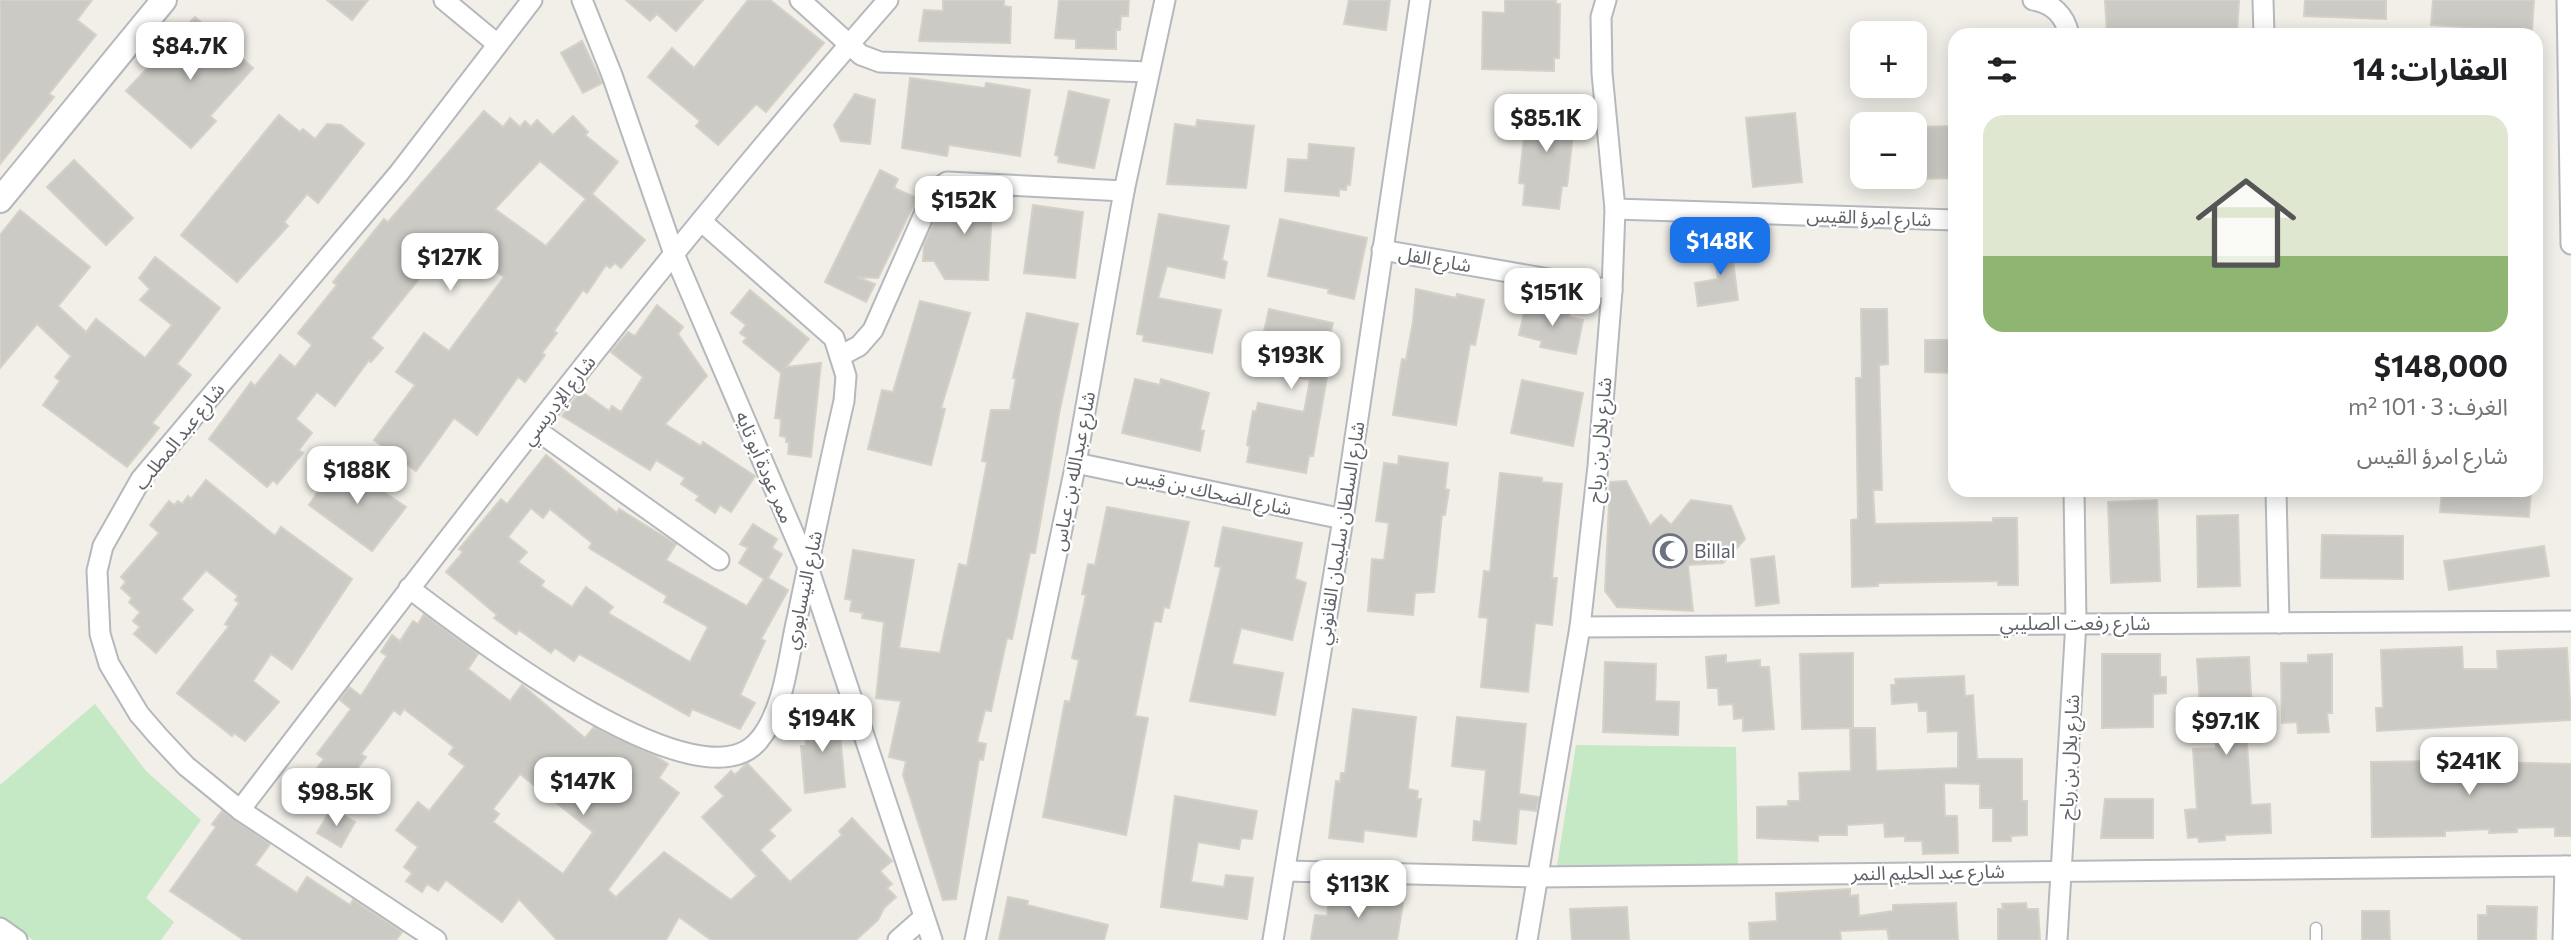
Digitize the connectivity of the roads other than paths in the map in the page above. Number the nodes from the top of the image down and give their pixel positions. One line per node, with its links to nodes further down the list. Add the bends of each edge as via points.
1 (164, 0): 19 (street)
2 (444, 0): 15 (street)
3 (531, 0): 15 (street, شارع عبد المطلب)
4 (582, 0): 25 (street, ممر عودة أبو تايه)
5 (800, 0): 16 (street)
6 (888, 0): 16 (street, شارع الإدريسي)
7 (1165, 0): 17 (street, شارع عبدالله بن عباس)
8 (1420, 0): 24 (street, شارع السلطان سليمان القانوني)
9 (1606, 0): 20 (street, شارع بلال بن رباح, via 1601,17 1602,72)
10 (2033, 0): 13 (street, via 2052,6)
11 (2263, 0): 14 (street)
12 (2567, 0): 23 (street)
13 (2066, 28)
14 (2264, 28)
15 (496, 43): 40 (street, شارع عبد المطلب, via 399,173 141,479 103,546 97,596 100,634 109,664 158,736 186,766)
16 (849, 46): 17 (street, via 861,55 900,64); 22 (street, شارع الإدريسي)
17 (1148, 72): 18 (street, شارع عبدالله بن عباس)
18 (1124, 191): 27 (street, via 947,182 929,203 873,330 859,346); 29 (street, شارع عبدالله بن عباس)
19 (0, 201)
20 (1615, 209): 21 (street, شارع امرؤ القيس); 26 (street, شارع بلال بن رباح)
21 (1948, 220)
22 (701, 221): 25 (street, شارع الإدريسي); 27 (street, شارع النيسابوري, via 821,324 835,338)
23 (2571, 244)
24 (1382, 250): 26 (street, شارع الفل); 32 (street, شارع السلطان سليمان القانوني)
25 (674, 254): 28 (street, شارع الإدريسي); 34 (street, ممر عودة أبو تايه)
26 (1612, 290): 39 (street, شارع بلال بن رباح)
27 (842, 355): 34 (street, شارع النيسابوري, via 844,401)
28 (535, 429): 33 (street); 35 (street, شارع الإدريسي)
29 (1076, 463): 32 (street, شارع الضحاك بن قيس); 52 (street, شارع عبدالله بن عباس)
30 (2074, 497): 37 (street, شارع بلال بن رباح)
31 (2276, 497): 38 (street)
32 (1343, 519): 43 (street, شارع السلطان سليمان القانوني)
33 (719, 559)
34 (808, 566): 35 (street, شارع النيسابوري, via 782,687 770,721 755,745 734,758 692,754 657,742 555,694); 45 (street, ممر عودة أبو تايه)
35 (409, 589): 40 (street, شارع الإدريسي)
36 (2571, 621): 38 (street, شارع رفعت الصليبي)
37 (2076, 622): 38 (street, شارع رفعت الصليبي); 39 (street, شارع رفعت الصليبي); 42 (street, شارع بلال بن رباح)
38 (2279, 623)
39 (1580, 627): 44 (street, شارع بلال بن رباح)
40 (240, 810): 49 (street, شارع عبد المطلب)
41 (2568, 866): 42 (street, شارع عبد الحليم النمر); 57 (street)
42 (2063, 870): 44 (street, شارع عبد الحليم النمر); 55 (street, شارع بلال بن رباح)
43 (1285, 871): 44 (street, شارع عبد الحليم النمر); 53 (street, شارع السلطان سليمان القانوني)
44 (1537, 877): 54 (street, شارع بلال بن رباح)
45 (923, 918): 50 (street); 51 (street, ممر عودة أبو تايه)
46 (0, 928): 48 (street)
47 (2316, 928): 56 (lane)
48 (17, 940)
49 (436, 940)
50 (898, 940)
51 (932, 940)
52 (975, 940)
53 (1273, 940)
54 (1527, 940)
55 (2057, 940)
56 (2316, 940)
57 (2563, 940)

